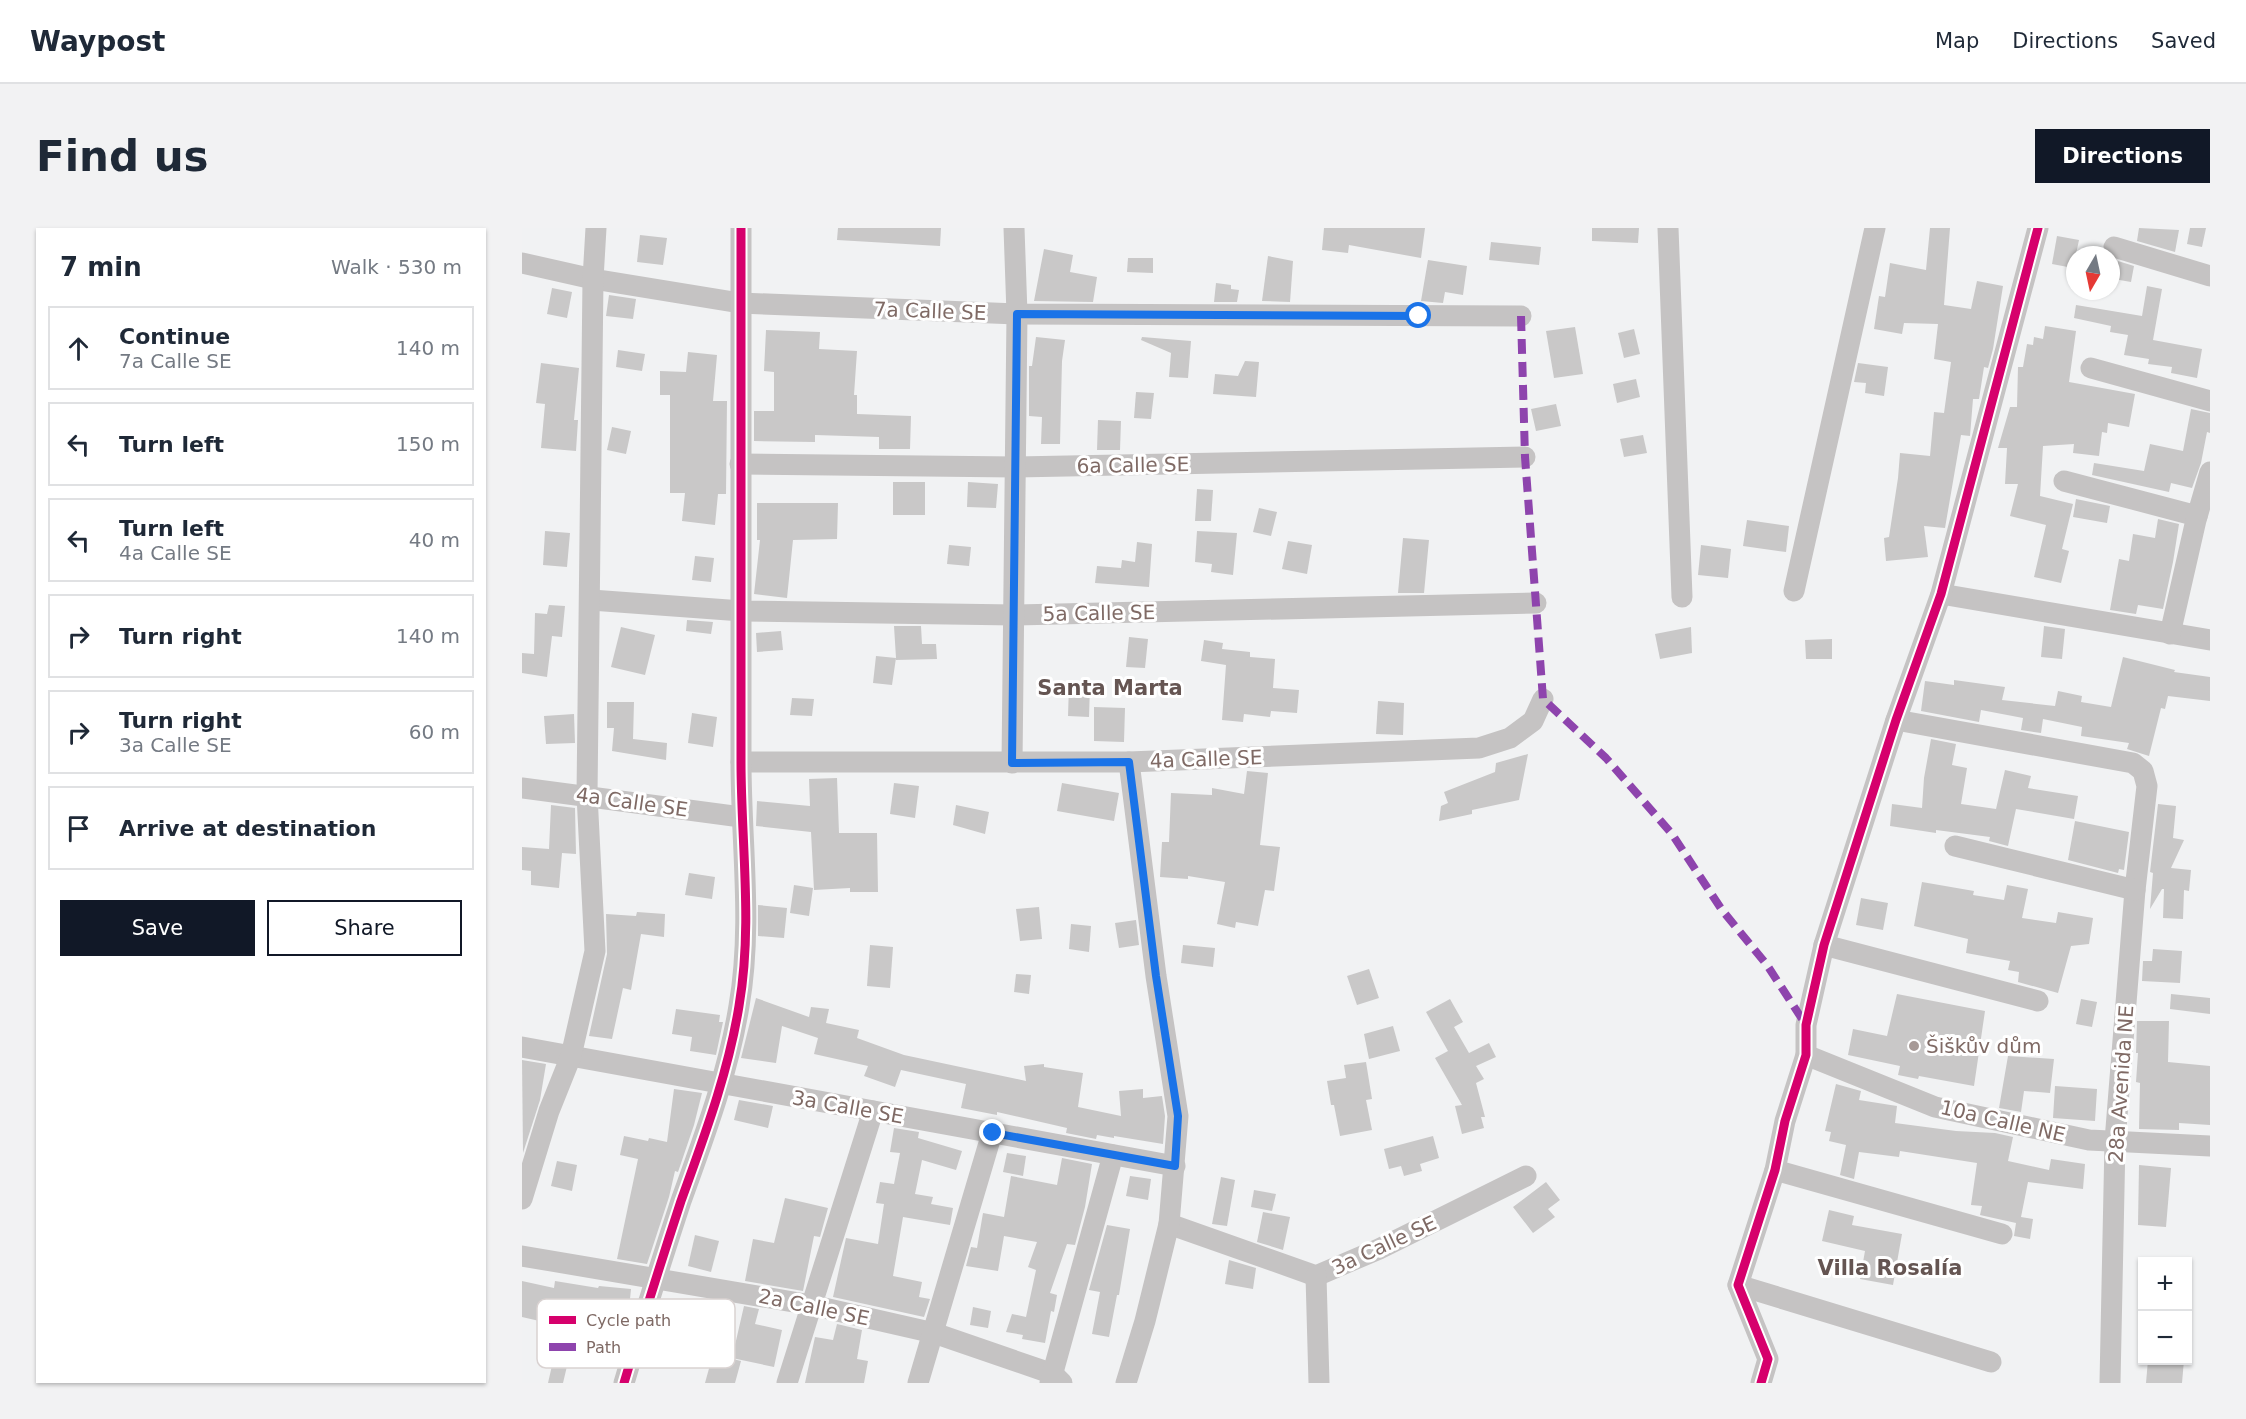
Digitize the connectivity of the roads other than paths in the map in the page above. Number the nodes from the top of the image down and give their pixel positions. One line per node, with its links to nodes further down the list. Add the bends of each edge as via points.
1 (596, 228): 10 (street)
2 (741, 228): 11 (street)
3 (1014, 228): 12 (street)
4 (1668, 228): 24 (street)
5 (1875, 228): 22 (street)
6 (2038, 228): 23 (street)
7 (2120, 249): 9 (street)
8 (522, 263): 10 (street, 7a Calle SE)
9 (2210, 276)
10 (593, 279): 11 (street, 7a Calle SE); 25 (street)
11 (740, 303): 12 (street, 7a Calle SE); 17 (street)
12 (1017, 314): 13 (street, 7a Calle SE); 18 (street)
13 (1521, 316)
14 (2091, 368): 15 (street)
15 (2210, 401)
16 (1525, 457): 18 (street, 6a Calle SE)
17 (740, 464): 18 (street, 6a Calle SE); 27 (street)
18 (1016, 467): 28 (street)
19 (2210, 472): 21 (street)
20 (2064, 481): 21 (street)
21 (2197, 516): 29 (street)
22 (1794, 591)
23 (1941, 594): 29 (street); 32 (street)
24 (1682, 597)
25 (591, 600): 27 (street, 5a Calle SE); 37 (street)
26 (1536, 603): 28 (street, 5a Calle SE)
27 (742, 611): 28 (street, 5a Calle SE); 33 (street)
28 (1015, 615): 35 (street)
29 (2170, 634): 30 (street)
30 (2210, 640)
31 (1543, 699): 34 (street, 4a Calle SE, via 1533,721 1510,738 1479,748)
32 (1896, 720): 40 (street, 28a Avenida NE, via 2133,763 2143,771 2147,786); 41 (street)
33 (741, 762): 35 (street, 4a Calle SE); 38 (street)
34 (1129, 762): 35 (street, 4a Calle SE); 52 (street, via 1178,1116)
35 (1012, 763)
36 (522, 788): 37 (street, 4a Calle SE)
37 (587, 795): 38 (street, 4a Calle SE); 45 (street, via 595,951)
38 (741, 817): 46 (street, via 747,913 740,1006)
39 (1955, 846): 40 (street)
40 (2135, 890): 49 (street, 28a Avenida NE)
41 (1824, 945): 42 (street); 44 (street, via 1806,1025)
42 (2038, 1001)
43 (522, 1047): 45 (street, 3a Calle SE)
44 (1806, 1055): 49 (street, 10a Calle NE, via 1935,1107 2089,1140); 53 (street, via 1785,1121)
45 (571, 1056): 46 (street, 3a Calle SE); 55 (street)
46 (722, 1084): 47 (street, 3a Calle SE); 60 (street)
47 (873, 1111): 48 (street, 3a Calle SE); 63 (street)
48 (993, 1133): 51 (street, 3a Calle SE); 64 (street)
49 (2115, 1141): 50 (street, 10a Calle NE); 74 (street, 28a Avenida NE)
50 (2210, 1146)
51 (1113, 1155): 52 (street, 3a Calle SE); 67 (street)
52 (1175, 1166): 56 (street)
53 (1775, 1170): 57 (street); 61 (street)
54 (1526, 1176): 59 (street, 3a Calle SE)
55 (522, 1199)
56 (1168, 1224): 59 (street, 3a Calle SE); 71 (street)
57 (2002, 1234)
58 (522, 1256): 60 (street, 2a Calle SE)
59 (1316, 1276): 72 (street)
60 (655, 1277): 62 (street); 63 (street, 2a Calle SE)
61 (1738, 1285): 65 (street); 73 (street, via 1768,1359)
62 (649, 1299)
63 (811, 1305): 64 (street, 2a Calle SE); 69 (street)
64 (934, 1333): 67 (street, 2a Calle SE); 70 (street)
65 (1991, 1362)
66 (628, 1368): 68 (street)
67 (1055, 1380)
68 (624, 1383)
69 (787, 1383)
70 (918, 1383)
71 (1126, 1383)
72 (1319, 1383)
73 (1761, 1383)
74 (2110, 1383)

